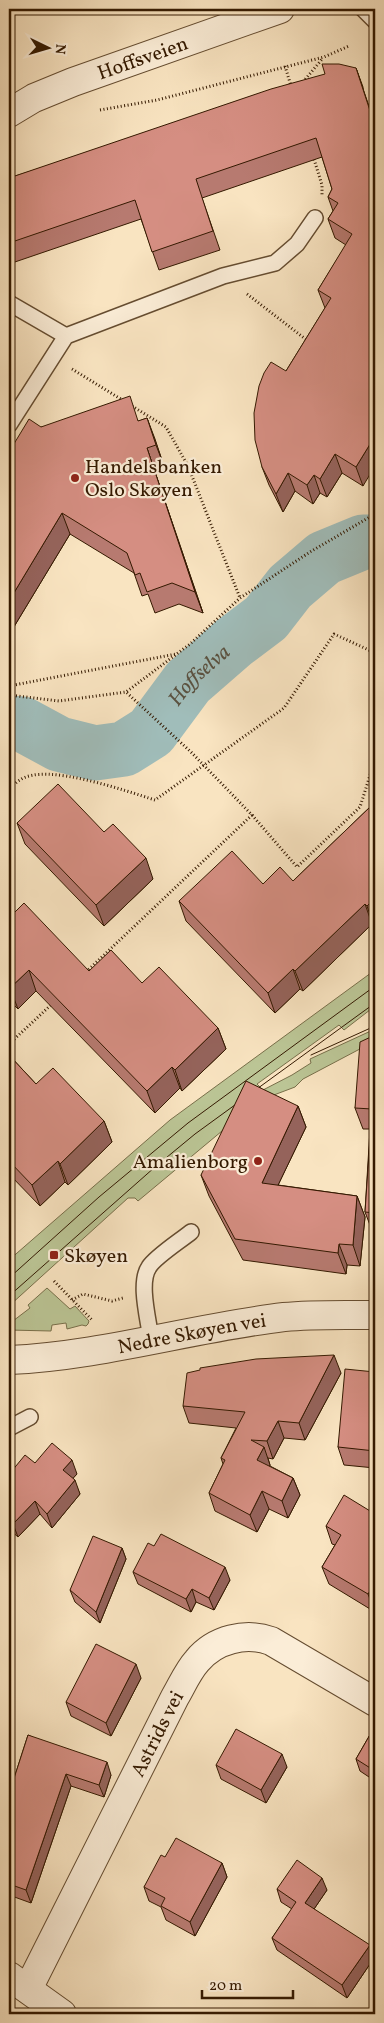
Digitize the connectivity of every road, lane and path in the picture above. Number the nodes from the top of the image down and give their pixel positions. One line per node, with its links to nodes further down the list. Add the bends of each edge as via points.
1 (280, 9): 10 (street, Hoffsveien, via 73,82 34,98)
2 (363, 9): 3 (lane)
3 (375, 21)
4 (349, 46): 5 (path)
5 (324, 57): 6 (path); 7 (path)
6 (285, 66): 8 (path); 9 (path, via 157,100)
7 (300, 87)
8 (293, 94)
9 (100, 110)
10 (9, 113)
11 (311, 148): 12 (path, via 322,184 322,200)
12 (315, 218): 13 (lane, via 297,244 274,263)
13 (223, 276): 15 (lane); 16 (path)
14 (9, 303): 15 (lane)
15 (66, 336): 17 (lane)
16 (312, 344)
17 (52, 357): 18 (lane); 20 (path, via 166,427 188,466)
18 (9, 425)
19 (375, 514): 20 (path)
20 (240, 598): 21 (path)
21 (177, 654): 22 (path); 23 (path)
22 (9, 686)
23 (126, 692): 24 (path, via 59,701); 25 (path)
24 (9, 695)
25 (203, 765): 26 (path, via 155,800 84,779 47,773 21,778); 27 (path); 27 (path, via 284,708 334,634 371,651 372,769 360,807 297,866)
26 (9, 790)
27 (252, 815): 28 (path)
28 (80, 977)
29 (59, 997): 30 (path)
30 (9, 1044)
31 (191, 1232): 33 (lane, via 149,1266 144,1276)
32 (54, 1282): 34 (path)
33 (144, 1288): 34 (path, via 112,1301 87,1294); 36 (lane)
34 (72, 1300): 37 (path, via 92,1321)
35 (375, 1315): 36 (street, Nedre Skøyen vei, via 285,1317)
36 (151, 1340): 37 (street, Nedre Skøyen vei)
37 (98, 1350): 38 (street, Nedre Skøyen vei)
38 (9, 1360)
39 (30, 1417): 40 (lane)
40 (9, 1428)
41 (375, 1702): 42 (street, Astrids vei, via 262,1638 240,1637 210,1649 198,1660 175,1697)
42 (18, 1982): 43 (street)
43 (62, 2014)

